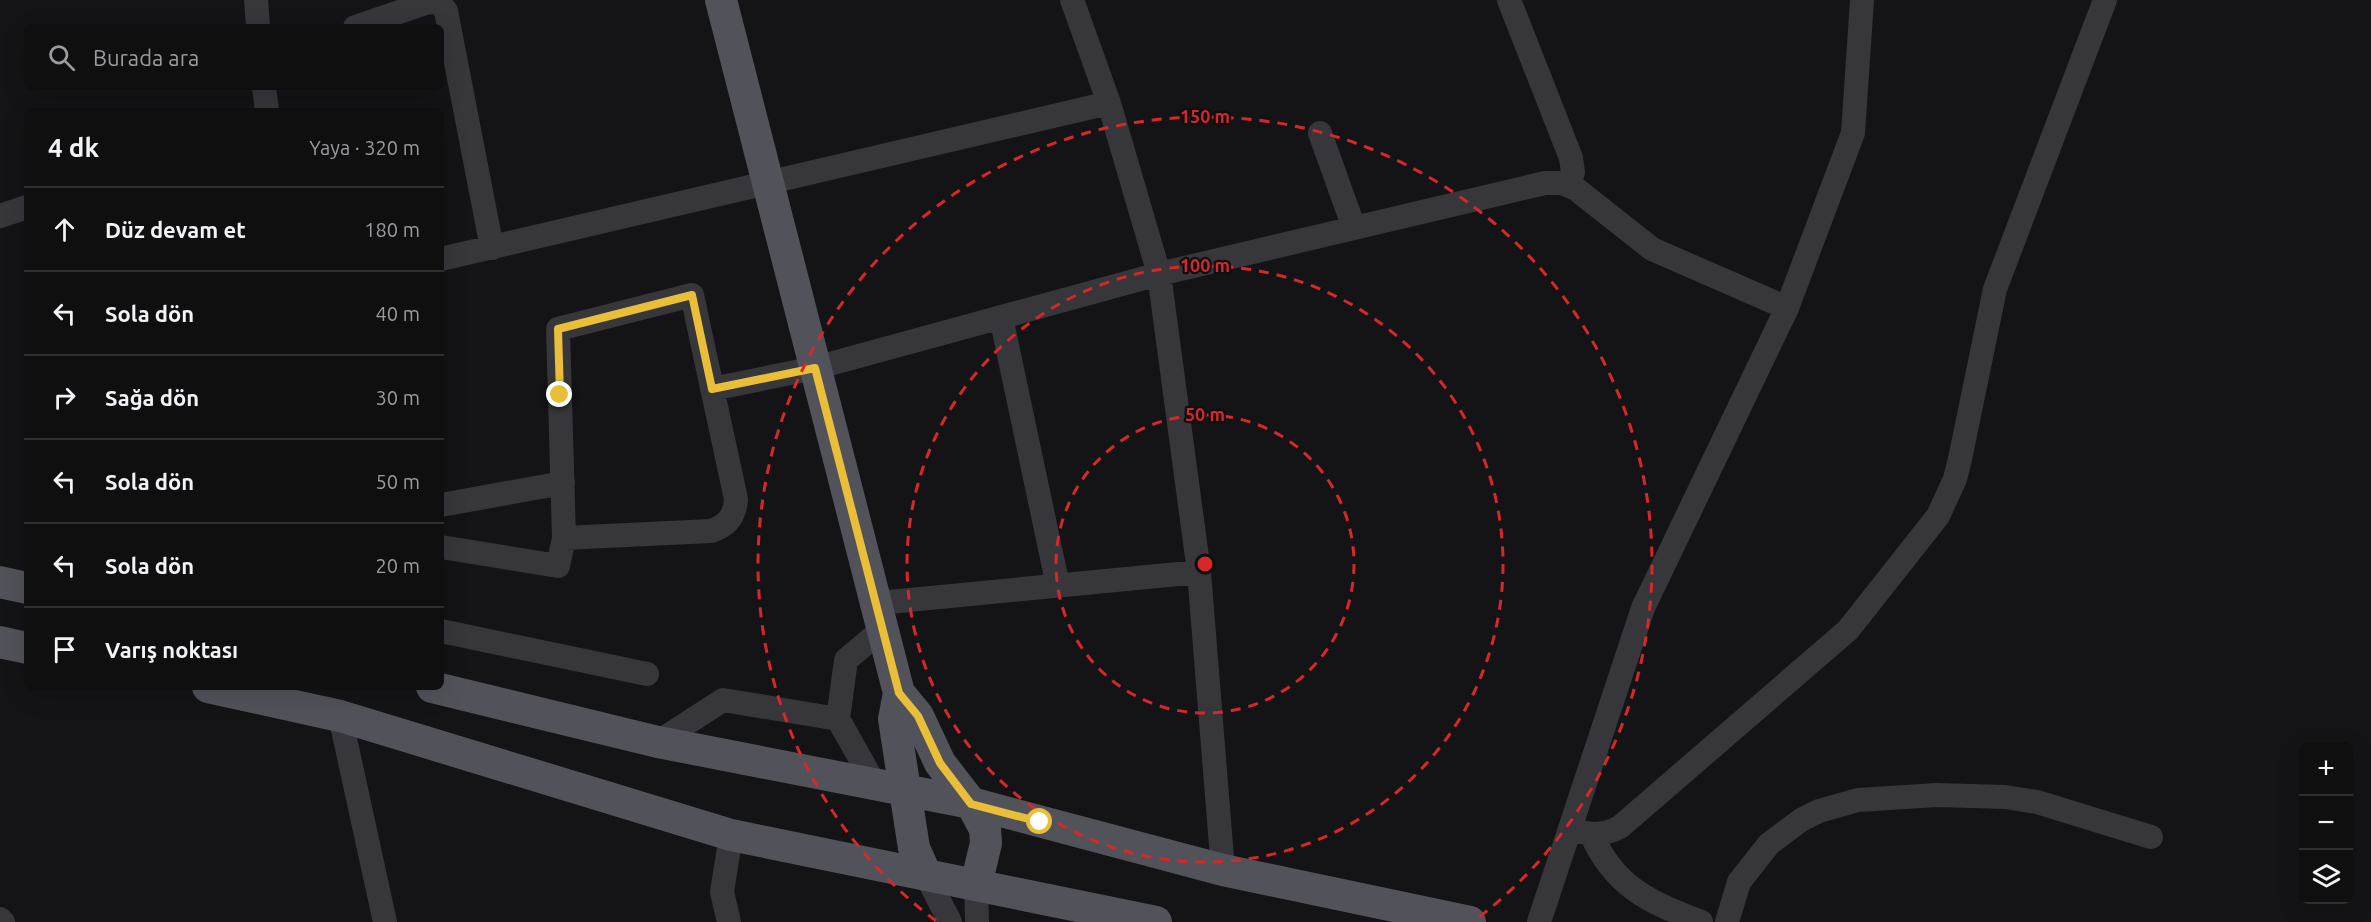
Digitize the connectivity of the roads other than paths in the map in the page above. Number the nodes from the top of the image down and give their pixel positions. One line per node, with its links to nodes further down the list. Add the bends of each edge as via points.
1 (255, 0): 7 (street)
2 (721, 0): 13 (main road)
3 (1072, 0): 10 (street)
4 (1509, 0): 14 (street, via 1571,159)
5 (1862, 0): 21 (street, via 1853,133)
6 (2105, 0): 47 (street, via 1995,289 1955,479 1938,516 1848,630 1620,827 1602,834)
7 (258, 24)
8 (364, 24): 18 (street, via 429,2 439,3 446,11)
9 (264, 90): 11 (street)
10 (1108, 103): 13 (street); 20 (street)
11 (267, 108)
12 (1320, 133): 17 (street)
13 (770, 183): 18 (street); 23 (main road)
14 (1569, 186): 17 (street, via 1545,183); 21 (street, via 1652,249)
15 (24, 208): 16 (street)
16 (0, 216)
17 (1354, 228): 20 (street)
18 (492, 248): 19 (street)
19 (444, 259)
20 (1159, 274): 22 (street); 29 (street)
21 (1787, 308): 47 (street, via 1643,608)
22 (1001, 317): 23 (street); 31 (street)
23 (815, 368): 24 (street); 33 (main road)
24 (712, 389): 25 (street, via 692,295 558,329); 27 (street, via 736,499 733,516 727,523 711,531)
25 (563, 483): 26 (street); 27 (street)
26 (444, 504)
27 (564, 538): 28 (street, via 558,566)
28 (444, 547)
29 (1199, 572): 31 (street); 50 (street)
30 (0, 582): 32 (main road)
31 (1058, 586): 33 (street)
32 (24, 587)
33 (881, 616): 40 (main road); 42 (street, via 846,660)
34 (444, 632): 37 (street)
35 (0, 642): 36 (main road)
36 (24, 647)
37 (647, 674)
38 (222, 690): 41 (main road)
39 (444, 690): 43 (main road)
40 (899, 693): 45 (main road, via 894,718); 46 (main road, via 918,716 940,763)
41 (340, 716): 48 (main road); 55 (street)
42 (838, 719): 43 (street, via 723,700); 44 (street)
43 (658, 742): 44 (main road)
44 (874, 783): 45 (main road)
45 (907, 791): 46 (main road); 51 (main road, via 914,848)
46 (971, 804): 50 (main road); 52 (main road, via 985,829 986,843)
47 (1581, 831): 61 (street); 62 (street, via 1627,885 1656,904)
48 (731, 835): 51 (main road); 56 (street, via 722,892)
49 (2151, 837): 63 (street, via 2037,802 2005,797 1937,795 1858,800 1810,816 1768,844 1739,882)
50 (1223, 870): 60 (main road)
51 (926, 875): 52 (main road); 57 (street)
52 (976, 885): 58 (street); 59 (main road)
53 (0, 919): 54 (street)
54 (3, 922)
55 (386, 922)
56 (729, 922)
57 (950, 922)
58 (977, 922)
59 (1156, 922)
60 (1470, 922)
61 (1539, 922)
62 (1701, 922)
63 (1727, 922)

